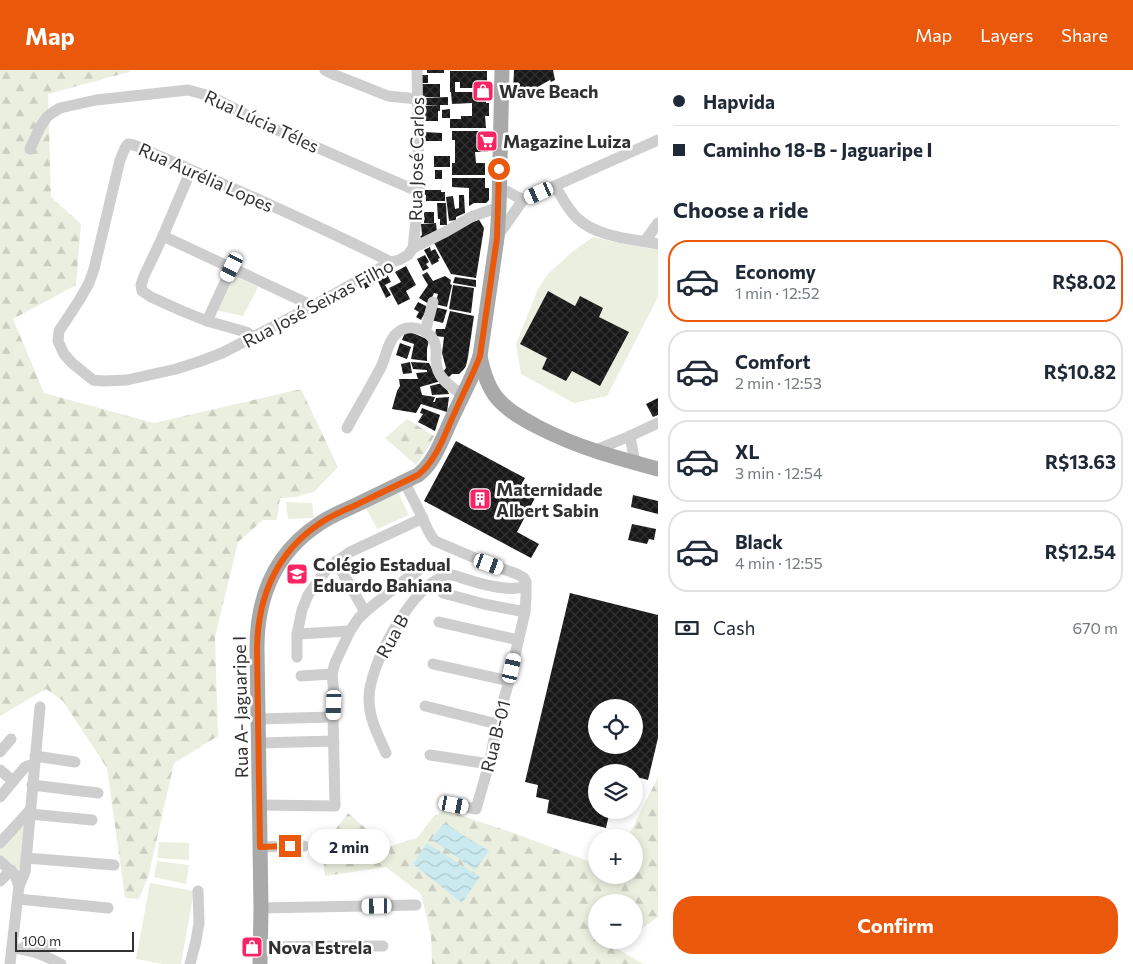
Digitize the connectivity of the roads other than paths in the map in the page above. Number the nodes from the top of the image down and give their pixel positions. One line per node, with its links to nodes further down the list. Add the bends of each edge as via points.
1 (325, 70): 4 (street, via 388,96)
2 (417, 70): 4 (street, Rua José Carlos)
3 (502, 70): 8 (main road)
4 (417, 99): 10 (street, Rua José Carlos)
5 (658, 140): 9 (street)
6 (30, 149): 10 (street, Rua Lúcia Téles, via 40,127 60,108 96,100 188,90 210,96 268,126)
7 (191, 170): 14 (street); 19 (street, Rua Aurélia Lopes); 27 (street, Rua Aurélia Lopes, via 134,145 126,146 89,283 59,331 58,341 64,354 93,380)
8 (499, 186): 11 (street); 12 (main road)
9 (555, 186): 11 (street); 16 (street, via 571,212 589,227 617,237)
10 (419, 192): 18 (street, Rua José Carlos)
11 (523, 200): 15 (street)
12 (499, 207): 15 (main road); 18 (street, Rua José Seixas Filho, via 471,217)
13 (658, 223): 16 (street)
14 (163, 236): 20 (street); 23 (street, via 141,285 142,291)
15 (497, 238): 26 (main road)
16 (645, 241): 17 (street)
17 (658, 244)
18 (413, 248): 19 (street, Rua José Seixas Filho, via 408,255)
19 (391, 262): 22 (street, Rua José Seixas Filho)
20 (232, 267): 22 (street); 23 (street)
21 (433, 302): 24 (street)
22 (313, 306): 25 (street, Rua José Seixas Filho)
23 (207, 321): 25 (street)
24 (425, 332): 28 (street, via 435,343 438,373); 30 (street, via 407,328 391,340 382,365)
25 (254, 337): 27 (street, Rua José Seixas Filho, via 201,361)
26 (480, 356): 28 (main road, Rua A- Jaguaripe I); 32 (main road, via 485,378 507,408 559,438)
27 (128, 380)
28 (463, 395): 35 (main road, Rua A- Jaguaripe I, via 429,464)
29 (658, 423): 31 (street)
30 (347, 428)
31 (630, 436): 32 (street); 33 (street)
32 (593, 450): 33 (main road)
33 (635, 463): 34 (main road)
34 (658, 469)
35 (404, 482): 36 (street); 55 (main road, Rua A- Jaguaripe I, via 320,523 300,540 273,574 258,619)
36 (423, 518): 37 (street); 39 (street, via 430,536 436,540 517,574)
37 (336, 561): 41 (street); 45 (street, via 326,569 308,595)
38 (420, 570): 41 (street)
39 (526, 582): 42 (street, Rua B-01); 61 (street, Rua B, via 524,586 510,589 451,575 435,580 410,605 383,650 372,676 368,698 371,718)
40 (443, 593): 42 (street)
41 (365, 612): 44 (street)
42 (525, 612): 46 (street, Rua B-01)
43 (438, 622): 46 (street)
44 (350, 631): 45 (street); 49 (street)
45 (297, 634): 47 (street)
46 (518, 640): 51 (street, Rua B-01)
47 (297, 657)
48 (433, 664): 51 (street)
49 (332, 674): 50 (street); 54 (street)
50 (301, 676)
51 (509, 681): 56 (street, Rua B-01)
52 (425, 706): 56 (street)
53 (40, 707): 63 (street)
54 (333, 717): 55 (street); 58 (street)
55 (258, 719): 59 (main road, Rua A- Jaguaripe I)
56 (497, 724): 65 (street, Rua B-01)
57 (11, 739): 60 (street)
58 (334, 741): 59 (street); 71 (street, via 335,806)
59 (258, 743): 71 (main road, Rua A- Jaguaripe I)
60 (0, 752)
61 (386, 753)
62 (430, 755): 65 (street)
63 (35, 761): 64 (street); 67 (street); 68 (street)
64 (75, 762)
65 (489, 764): 72 (street, Rua B-01, via 476,809)
66 (0, 770): 67 (street)
67 (13, 781): 70 (street)
68 (32, 785): 69 (street); 73 (street)
69 (98, 793)
70 (0, 797)
71 (260, 805): 77 (main road, Rua A- Jaguaripe I)
72 (454, 805)
73 (31, 812): 74 (street); 75 (street); 78 (street)
74 (92, 820)
75 (0, 843)
76 (304, 846): 77 (street)
77 (260, 847): 88 (main road, Rua A- Jaguaripe I)
78 (26, 858): 80 (street); 83 (street)
79 (0, 861): 81 (street)
80 (114, 865)
81 (11, 870): 82 (street); 83 (street)
82 (0, 881)
83 (19, 886): 85 (street)
84 (198, 891): 95 (street, via 199,923)
85 (18, 899): 87 (street); 89 (street)
86 (416, 905): 88 (street)
87 (108, 908)
88 (261, 908): 92 (main road, Rua A- Jaguaripe I)
89 (13, 945): 90 (street); 93 (street); 94 (street)
90 (52, 946)
91 (383, 946): 92 (street)
92 (261, 948): 96 (main road, Rua A- Jaguaripe I)
93 (10, 964)
94 (61, 964)
95 (190, 964)
96 (260, 964)

